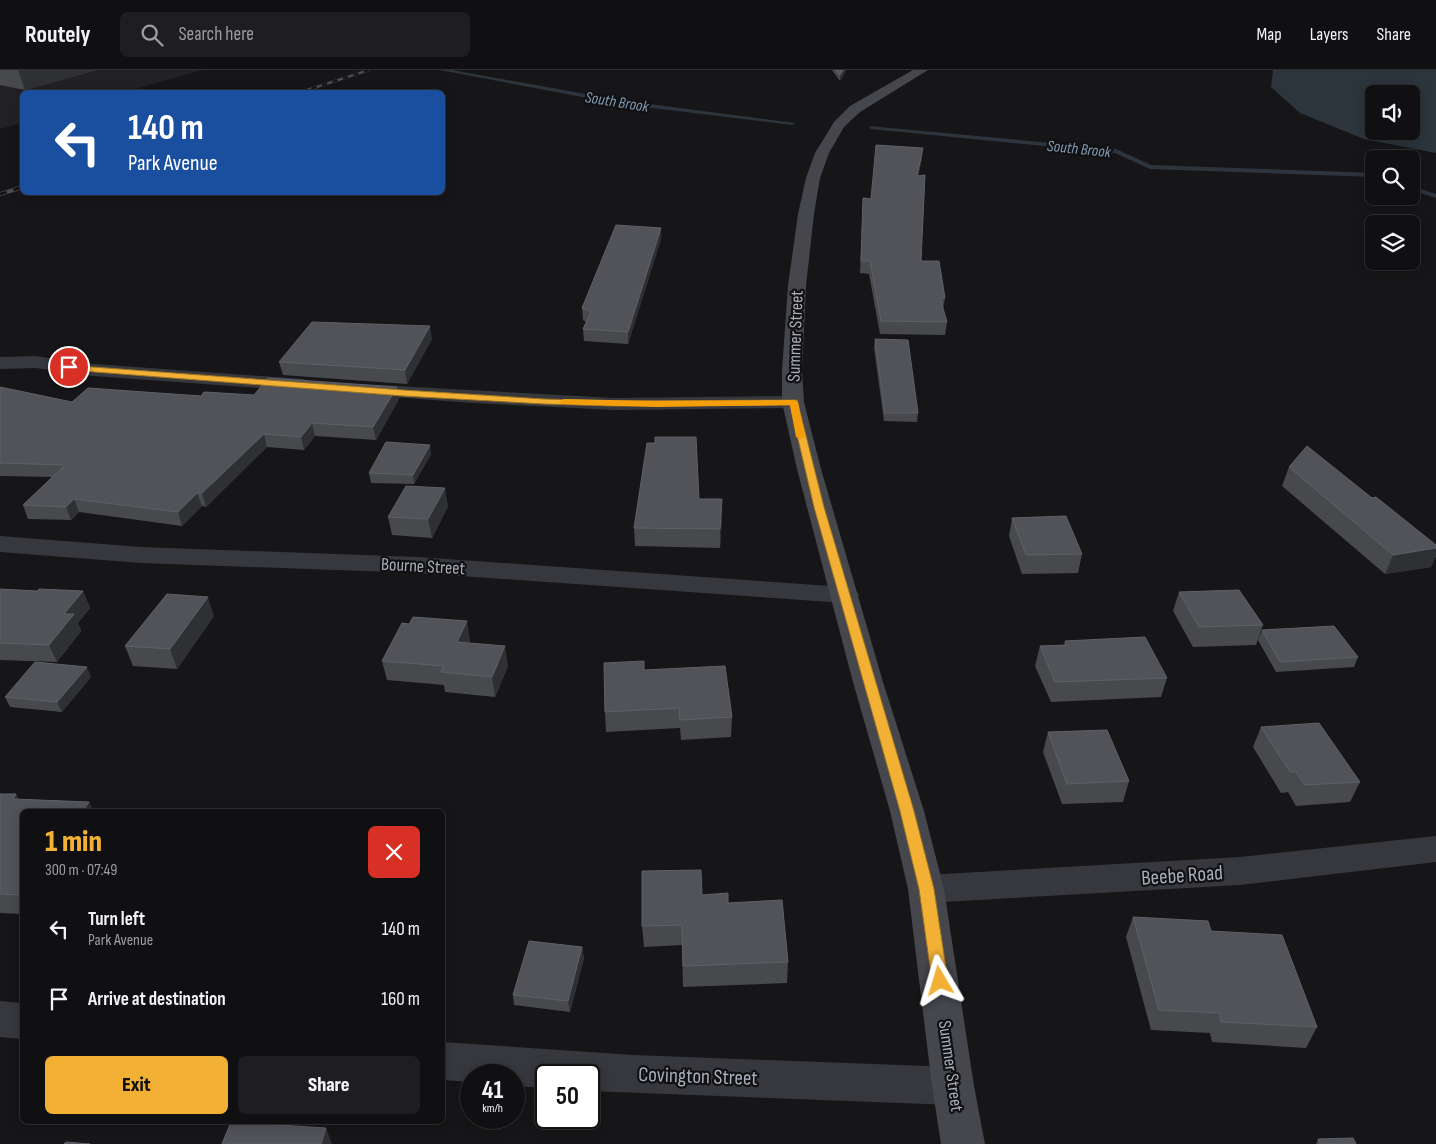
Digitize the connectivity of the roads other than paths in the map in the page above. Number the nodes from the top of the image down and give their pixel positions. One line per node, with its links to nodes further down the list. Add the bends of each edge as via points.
1 (922, 70): 3 (main road, Summer Street, via 877,94 846,117 828,142 818,165 809,195 800,259 792,371)
2 (0, 363): 3 (street, via 36,362 80,369 473,398 615,404)
3 (793, 402): 5 (main road, Summer Street)
4 (0, 544): 5 (street, Bourne Street, via 141,555 418,565)
5 (845, 595): 7 (main road, Summer Street)
6 (1436, 849): 7 (street, Beebe Road, via 1240,871)
7 (926, 889): 11 (main road, Summer Street)
8 (0, 1019): 9 (street)
9 (20, 1021)
10 (445, 1061): 11 (street, Covington Street, via 646,1075)
11 (953, 1086): 12 (main road, Summer Street)
12 (963, 1144)

